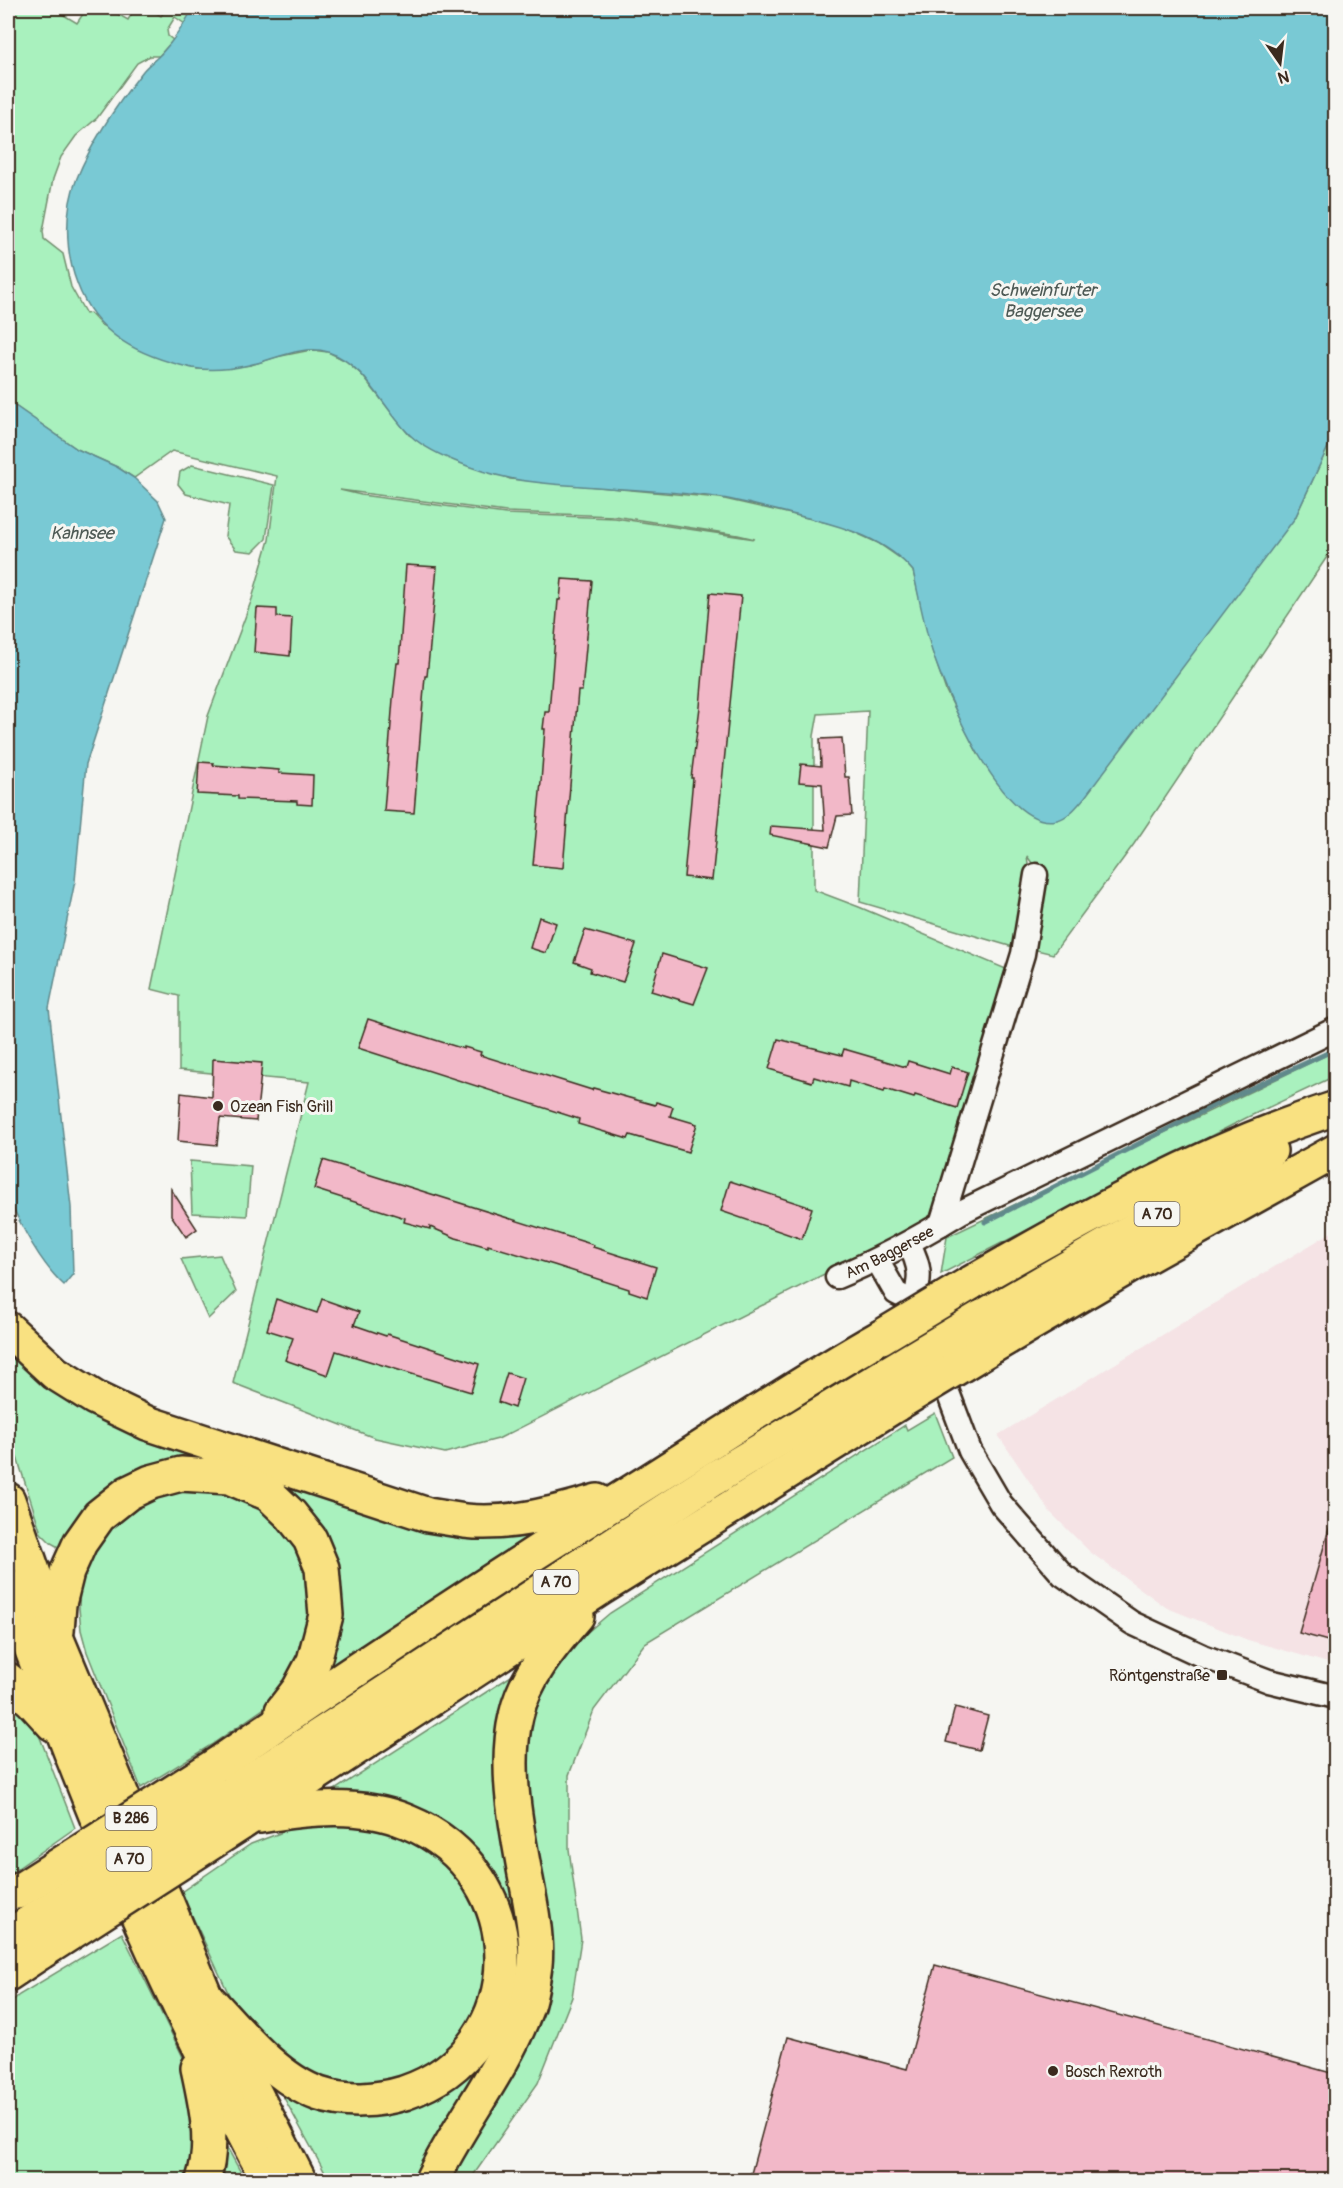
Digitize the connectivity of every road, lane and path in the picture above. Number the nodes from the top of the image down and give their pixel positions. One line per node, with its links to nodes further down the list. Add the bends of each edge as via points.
1 (1036, 875): 6 (street, via 1023,954)
2 (1335, 1029): 6 (street, Am Baggersee)
3 (1335, 1108): 14 (highway, bridge, via 1282,1125 1185,1167 1081,1220 775,1400)
4 (1335, 1116): 12 (highway, A 70, via 1216,1180)
5 (1335, 1151): 12 (highway, A 70, via 1132,1264)
6 (941, 1224): 7 (street, Am Baggersee)
7 (909, 1244): 8 (street, Am Baggersee); 10 (street, via 917,1260 920,1281)
8 (877, 1260): 9 (street, Am Baggersee); 10 (street, via 896,1293)
9 (837, 1276)
10 (914, 1302): 20 (street, via 970,1451 1001,1504 1063,1575 1132,1623 1203,1656 1269,1681)
11 (8, 1329): 14 (highway, via 55,1373 147,1423 428,1515 466,1521 505,1521 570,1509)
12 (988, 1331): 13 (highway, A 70, bridge)
13 (892, 1389): 17 (highway, A 70); 23 (highway, A 70, via 713,1479)
14 (636, 1489): 21 (highway)
15 (8, 1500): 18 (highway, B 286)
16 (8, 1586): 22 (highway, B 286)
17 (601, 1588): 23 (highway, A 70); 31 (highway, via 534,1671 516,1715 511,1753 514,1817 532,1913 535,1961 527,2008 508,2049 448,2147)
18 (57, 1639): 21 (highway, via 67,1572 80,1543 99,1516 128,1493 181,1474 229,1477 269,1494 310,1539 322,1568 326,1615 314,1661); 26 (highway, B 286)
19 (8, 1680): 22 (highway)
20 (1335, 1697)
21 (269, 1730): 24 (highway, bridge)
22 (63, 1736): 27 (highway, B 286)
23 (239, 1812): 25 (highway, A 70, bridge); 26 (highway, via 343,1808 376,1812 439,1838 474,1871 491,1901 503,1947 502,1974 492,2015 473,2046 448,2071 425,2086 368,2100 318,2093 286,2076)
24 (10, 1896)
25 (19, 1955)
26 (206, 1997): 30 (highway, B 286)
27 (191, 2031): 28 (highway, via 210,2143); 29 (highway, B 286)
28 (203, 2181)
29 (268, 2181)
30 (299, 2181)
31 (432, 2181)

